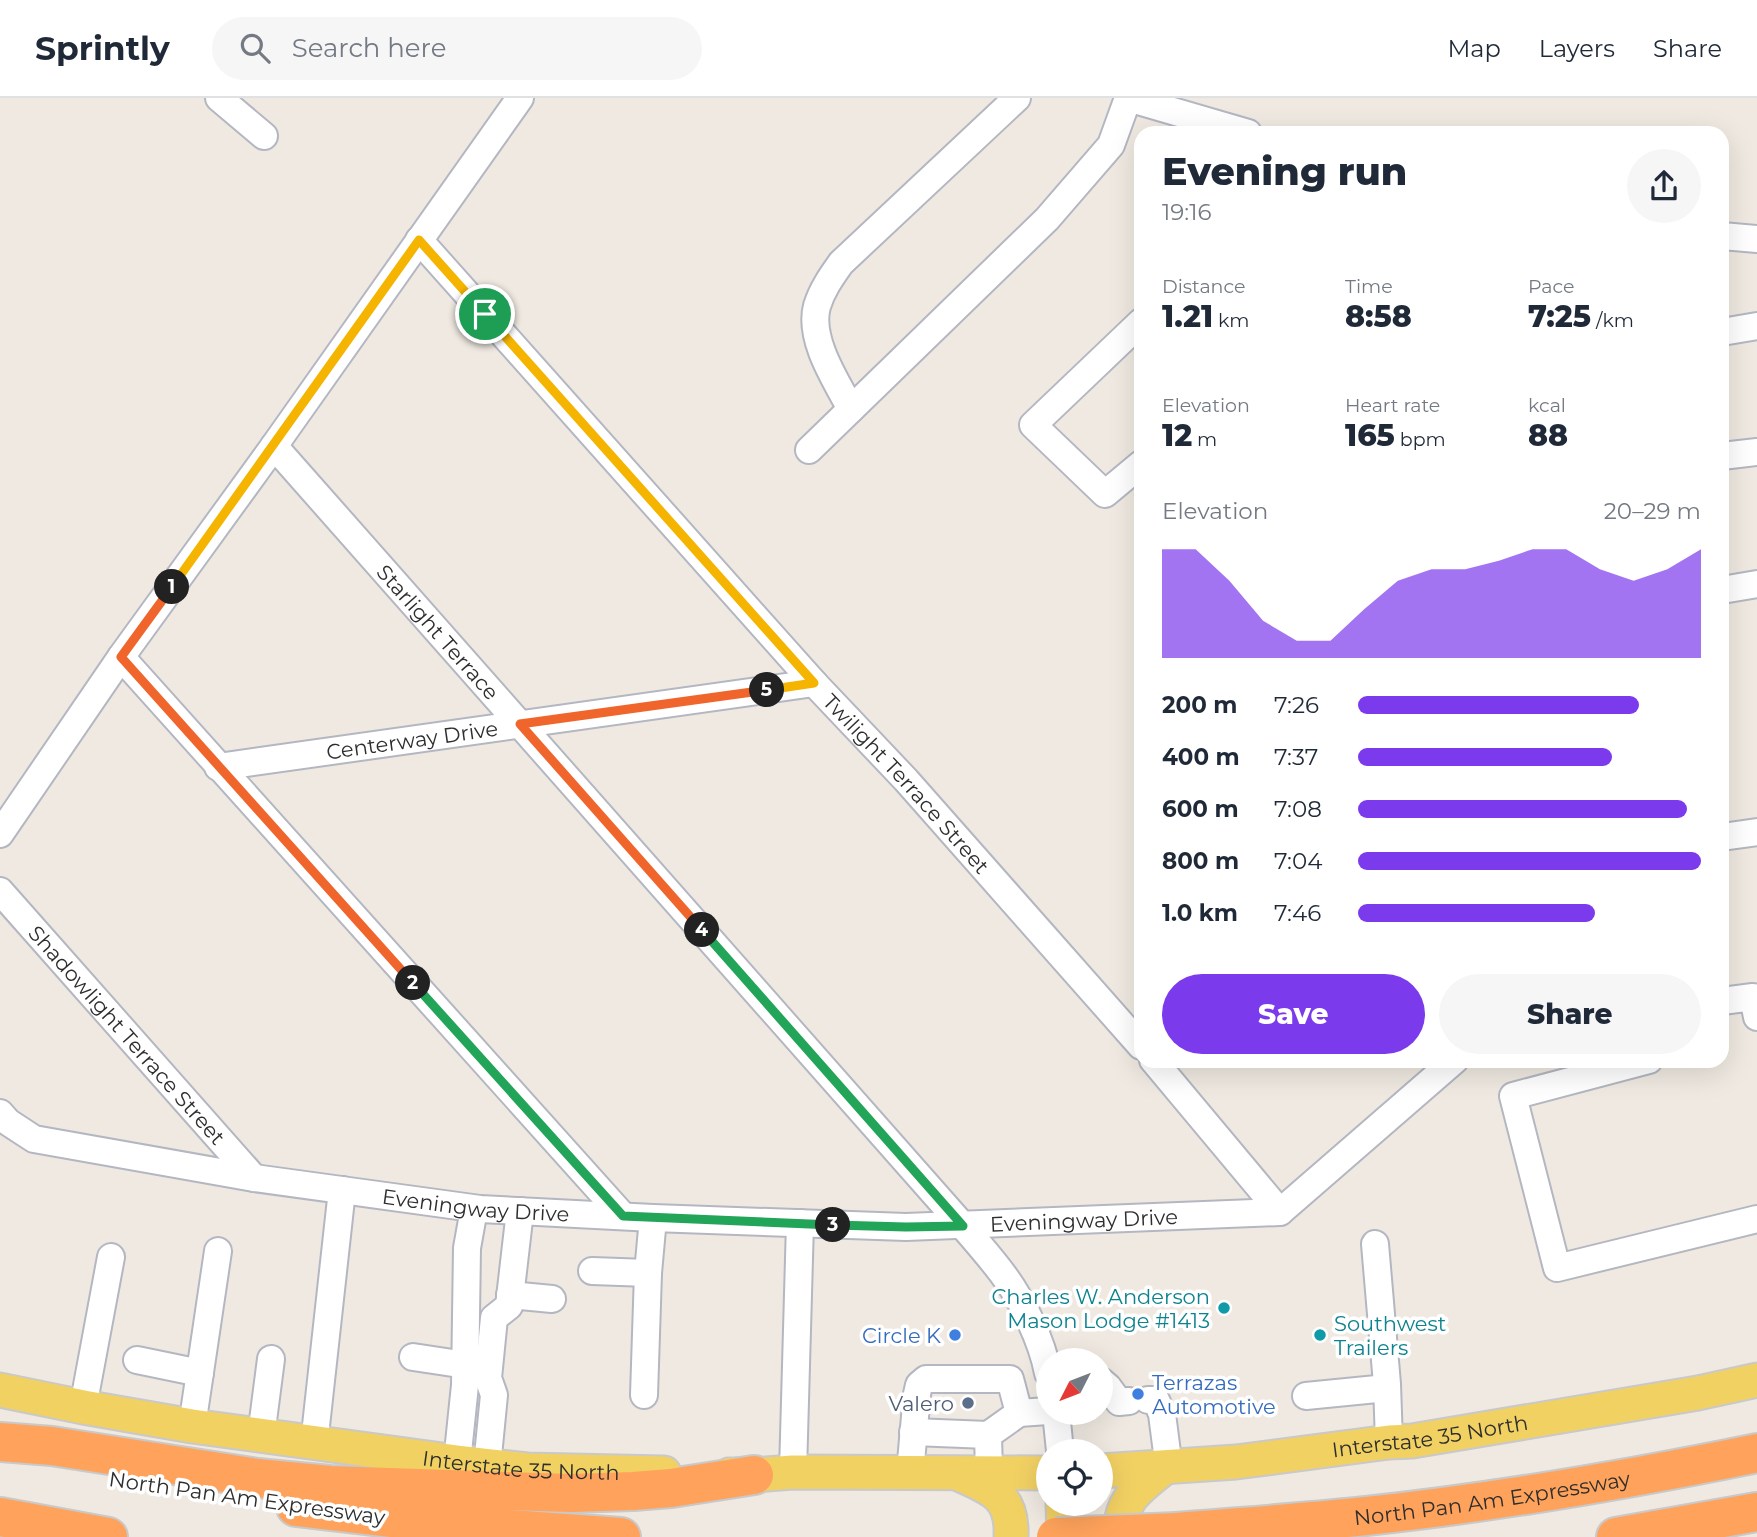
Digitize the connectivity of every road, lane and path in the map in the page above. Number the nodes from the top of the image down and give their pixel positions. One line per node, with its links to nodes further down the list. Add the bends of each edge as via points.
1 (219, 98): 6 (street)
2 (520, 98): 7 (street)
3 (1017, 98): 11 (street, via 841,263 825,286 816,309 817,335 826,363)
4 (1128, 98): 5 (street); 11 (street, via 1111,145 1047,219)
5 (1224, 126)
6 (264, 136)
7 (419, 240): 12 (street); 20 (street, Twilight Terrace Street)
8 (1757, 326): 10 (street)
9 (1134, 329): 16 (street, via 1033,425 1105,494)
10 (1729, 331)
11 (851, 409): 13 (street)
12 (274, 446): 19 (street); 21 (street, Starlight Terrace)
13 (809, 450)
14 (1757, 452): 15 (street)
15 (1729, 455)
16 (1134, 470)
17 (1757, 584): 18 (street)
18 (1729, 589)
19 (121, 657): 22 (street); 24 (street)
20 (814, 683): 21 (street, Centerway Drive); 29 (street, Twilight Terrace Street)
21 (520, 724): 22 (street, Centerway Drive); 43 (street, Starlight Terrace)
22 (218, 767): 39 (street)
23 (1757, 831): 25 (street)
24 (0, 834)
25 (1729, 836)
26 (0, 891): 34 (street, Shadowlight Terrace Street)
27 (1729, 1001): 28 (street)
28 (1756, 1003)
29 (1134, 1038)
30 (1160, 1068): 38 (street)
31 (1445, 1068): 38 (street)
32 (1619, 1068): 41 (street, via 1513,1096 1557,1268)
33 (0, 1113): 34 (street, Eveningway Drive, via 34,1139)
34 (254, 1178): 35 (street, Eveningway Drive)
35 (342, 1190): 36 (street, Eveningway Drive); 72 (street)
36 (474, 1209): 37 (street, Eveningway Drive); 55 (street, via 467,1248)
37 (520, 1211): 39 (street, Eveningway Drive); 49 (street)
38 (1280, 1212): 43 (street, Eveningway Drive)
39 (623, 1216): 40 (street, Eveningway Drive)
40 (653, 1218): 42 (street, Eveningway Drive); 48 (street)
41 (1757, 1219)
42 (800, 1223): 43 (street, Eveningway Drive); 78 (street)
43 (963, 1226): 51 (street, Starlight Terrace, via 1004,1274)
44 (1375, 1244): 58 (street)
45 (218, 1251): 56 (street)
46 (110, 1257): 63 (street)
47 (592, 1271): 48 (street)
48 (648, 1273): 61 (street)
49 (510, 1296): 50 (street); 75 (street, via 509,1306 494,1318 488,1378 494,1395)
50 (552, 1299)
51 (1042, 1348)
52 (413, 1357): 55 (street)
53 (271, 1359): 69 (street)
54 (137, 1360): 56 (street)
55 (466, 1365): 75 (street)
56 (200, 1373): 66 (street)
57 (1757, 1380): 71 (main road, Interstate 35 North, via 1698,1394)
58 (1387, 1388): 62 (street); 71 (street)
59 (0, 1390): 63 (main road, Interstate 35 North)
60 (1113, 1394): 76 (street, via 1119,1402 1156,1400 1162,1414)
61 (644, 1395)
62 (1306, 1396)
63 (83, 1407): 66 (main road, Interstate 35 North)
64 (1036, 1412): 65 (street)
65 (1019, 1413): 67 (street, via 1010,1378 926,1379 919,1385); 68 (street)
66 (192, 1426): 69 (main road, Interstate 35 North)
67 (914, 1432): 68 (street); 79 (street)
68 (988, 1435): 80 (street)
69 (261, 1436): 72 (main road, Interstate 35 North)
70 (0, 1442): 82 (highway, via 257,1478 366,1487 571,1493 671,1488)
71 (1389, 1442): 76 (main road, Interstate 35 North)
72 (314, 1444): 75 (main road, Interstate 35 North)
73 (1757, 1453): 89 (highway, North Pan Am Expressway, bridge, via 1482,1501 1358,1517)
74 (0, 1460): 87 (highway, North Pan Am Expressway, via 252,1501 443,1524)
75 (472, 1464): 82 (main road, Interstate 35 North, via 527,1470)
76 (1166, 1468): 77 (main road, Interstate 35 North); 91 (main road, via 1128,1500)
77 (1113, 1470)
78 (793, 1472): 79 (main road, Interstate 35 North); 82 (main road, Interstate 35 North)
79 (910, 1473): 80 (main road, Interstate 35 North)
80 (973, 1473): 81 (main road, Interstate 35 North); 88 (main road, via 1000,1495 1012,1523)
81 (1036, 1473)
82 (754, 1475)
83 (1757, 1512): 92 (highway)
84 (1063, 1516): 90 (main road)
85 (0, 1517): 86 (highway)
86 (108, 1537)
87 (621, 1537)
88 (1011, 1537)
89 (1056, 1537)
90 (1064, 1537)
91 (1120, 1537)
92 (1616, 1537)

